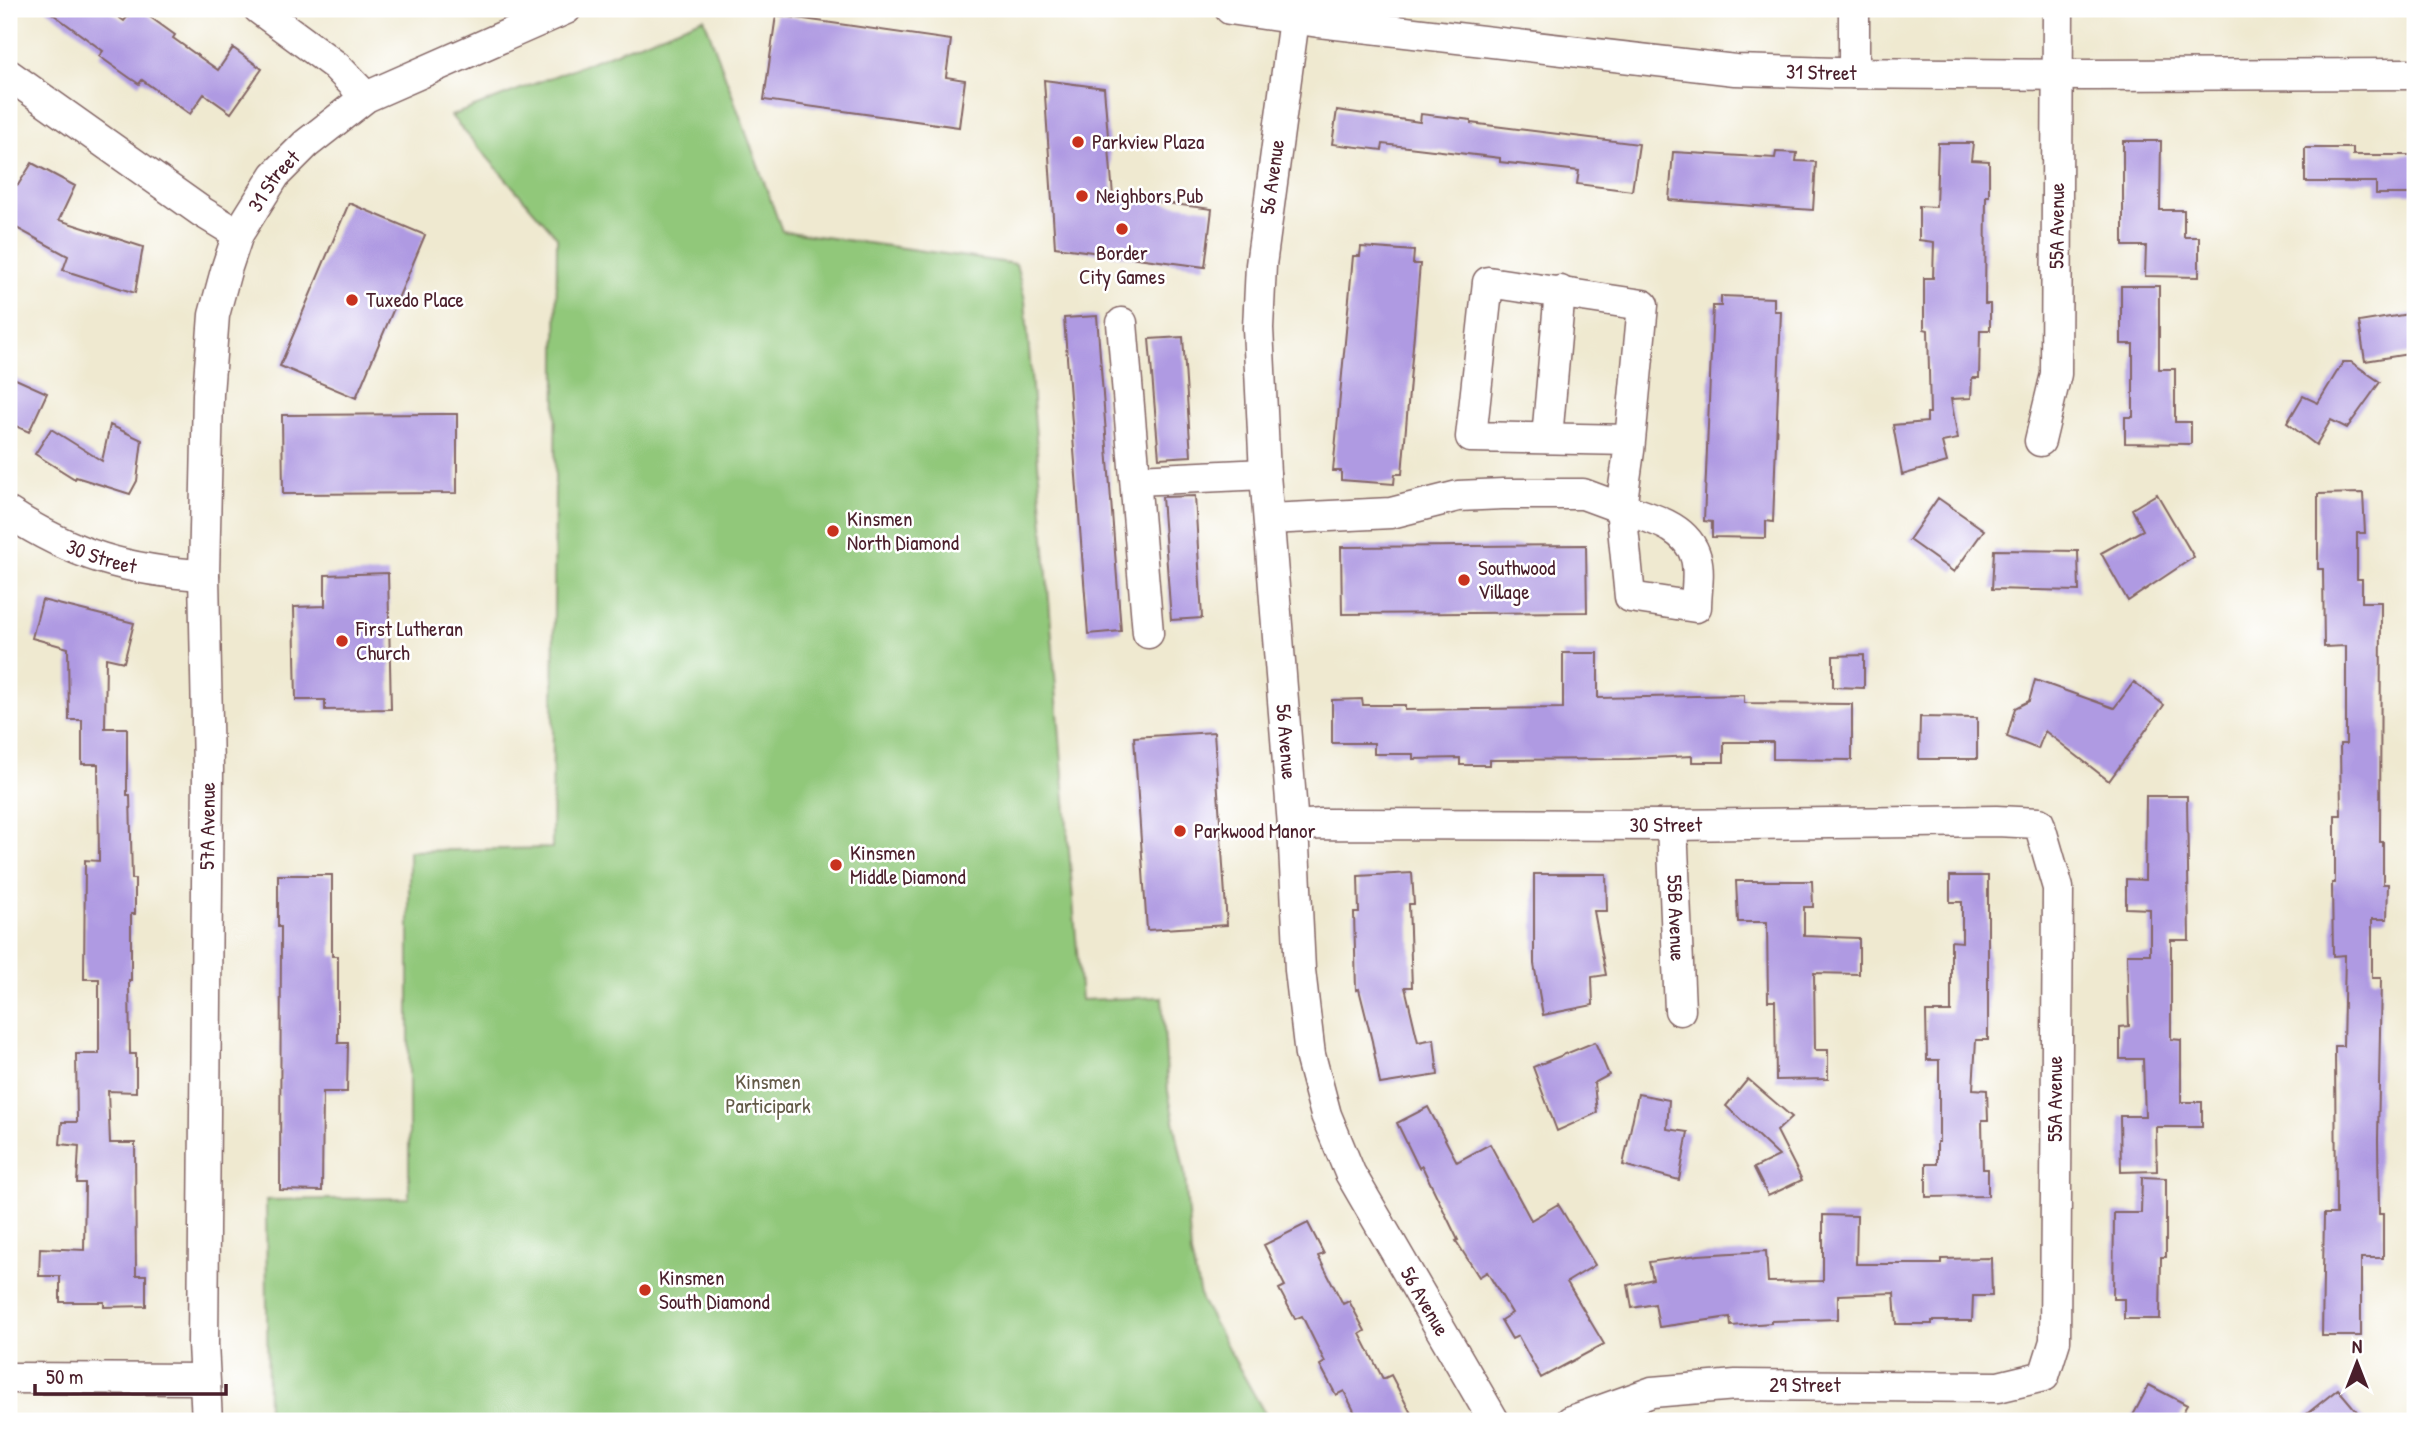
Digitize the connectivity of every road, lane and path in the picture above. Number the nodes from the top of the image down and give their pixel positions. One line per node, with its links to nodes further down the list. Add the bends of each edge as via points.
1 (259, 9): 12 (street, via 336,66)
2 (566, 9): 12 (street, 31 Street)
3 (1230, 9): 6 (street, 31 Street)
4 (1854, 9): 8 (street)
5 (2058, 9): 9 (street, 55A Avenue)
6 (1311, 17): 7 (street, 31 Street); 19 (street, 56 Avenue, via 1261,265 1258,328)
7 (1428, 21): 8 (street, 31 Street, via 1735,70)
8 (1854, 73): 9 (street, 31 Street)
9 (2058, 74): 10 (street, 31 Street); 18 (street, 55A Avenue, via 2056,374)
10 (2415, 74)
11 (9, 75): 13 (street, 31 Street)
12 (366, 97): 13 (street, 31 Street, via 275,175)
13 (238, 234): 23 (street, 57A Avenue, via 214,315 210,354)
14 (1560, 291): 16 (street); 16 (street, via 1488,282 1471,437); 17 (street, via 1643,305)
15 (1122, 324): 20 (street)
16 (1547, 438): 17 (street)
17 (1630, 440): 22 (street, via 1621,508 1583,494 1503,494 1458,496 1391,513)
18 (2040, 441)
19 (1265, 474): 20 (street); 22 (street, 56 Avenue)
20 (1136, 480): 24 (street)
21 (9, 513): 23 (street, 30 Street, via 82,553 162,573)
22 (1269, 519): 27 (street, 56 Avenue)
23 (204, 575): 31 (street, 57A Avenue, via 208,784)
24 (1148, 633)
25 (2039, 823): 26 (street, 30 Street); 29 (street, 55A Avenue, via 2058,888 2055,1342)
26 (1672, 825): 27 (street, 30 Street); 28 (street, 55B Avenue)
27 (1293, 826): 33 (street, 56 Avenue, via 1300,970 1310,1055 1325,1115 1350,1173)
28 (1680, 1010)
29 (2044, 1376): 34 (street, 29 Street, via 1998,1387 1736,1385 1652,1392)
30 (9, 1378): 31 (street)
31 (204, 1379): 32 (street, 57A Avenue)
32 (207, 1421)
33 (1494, 1421)
34 (1571, 1421)

